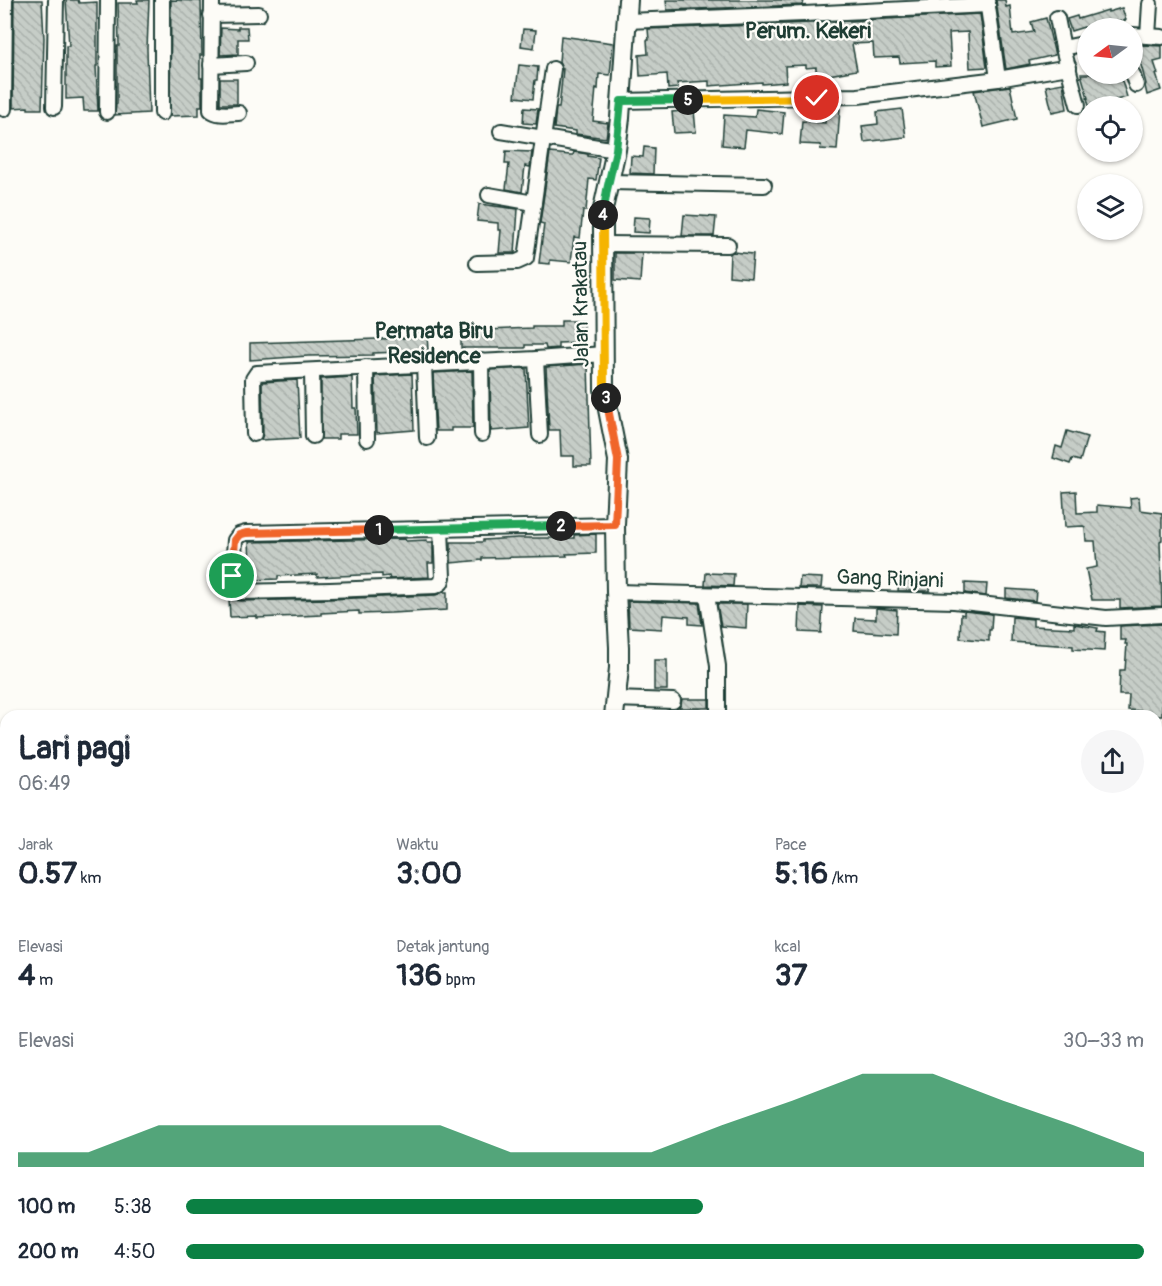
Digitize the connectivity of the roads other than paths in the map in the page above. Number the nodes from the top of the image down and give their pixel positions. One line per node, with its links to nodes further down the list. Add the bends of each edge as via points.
1 (5, 0): 24 (street)
2 (56, 0): 23 (street)
3 (108, 0): 25 (street)
4 (162, 0): 26 (street)
5 (212, 0): 10 (street)
6 (628, 0): 12 (street, Jalan Krakatau)
7 (988, 2): 12 (street); 20 (street)
8 (1150, 4): 13 (street)
9 (259, 14): 10 (street)
10 (211, 15): 17 (street)
11 (1057, 18): 15 (street)
12 (627, 21): 21 (street, Jalan Krakatau)
13 (1155, 37)
14 (1077, 45): 15 (street)
15 (1063, 48): 18 (street)
16 (246, 63): 17 (street)
17 (211, 64): 27 (street, via 211,110 218,114)
18 (1069, 67): 20 (street); 22 (street)
19 (553, 69): 29 (street)
20 (998, 79): 21 (street, via 858,96)
21 (621, 101): 30 (street, Jalan Krakatau)
22 (1077, 101)
23 (54, 108)
24 (4, 109)
25 (107, 112)
26 (162, 113)
27 (239, 113)
28 (501, 131): 29 (street)
29 (542, 137): 30 (street); 34 (street)
30 (616, 150): 31 (street, Jalan Krakatau)
31 (609, 182): 32 (street); 35 (street, Jalan Krakatau)
32 (764, 185)
33 (489, 195): 34 (street)
34 (534, 203): 37 (street, via 526,258 517,262)
35 (602, 244): 36 (street); 38 (street, Jalan Krakatau)
36 (728, 245)
37 (477, 262)
38 (604, 354): 39 (street); 50 (street, Jalan Krakatau, via 604,389 618,460)
39 (536, 359): 40 (street); 46 (street)
40 (482, 361): 41 (street); 45 (street)
41 (424, 365): 42 (street); 48 (street)
42 (366, 367): 43 (street); 49 (street)
43 (312, 371): 44 (street, via 255,374); 47 (street)
44 (254, 434)
45 (482, 434)
46 (540, 435)
47 (313, 436)
48 (426, 438)
49 (367, 439)
50 (615, 525): 51 (street); 52 (street, Jalan Krakatau)
51 (441, 529): 51 (street, via 246,533 235,540 233,587 240,592 436,586 443,577)
52 (616, 592): 53 (street, Gang Rinjani); 56 (street, Jalan Krakatau, via 619,647)
53 (707, 595): 54 (street, Gang Rinjani, via 954,602 1106,618); 57 (street, via 718,666)
54 (1162, 615)
55 (673, 701): 56 (street)
56 (615, 707)
57 (718, 710)

